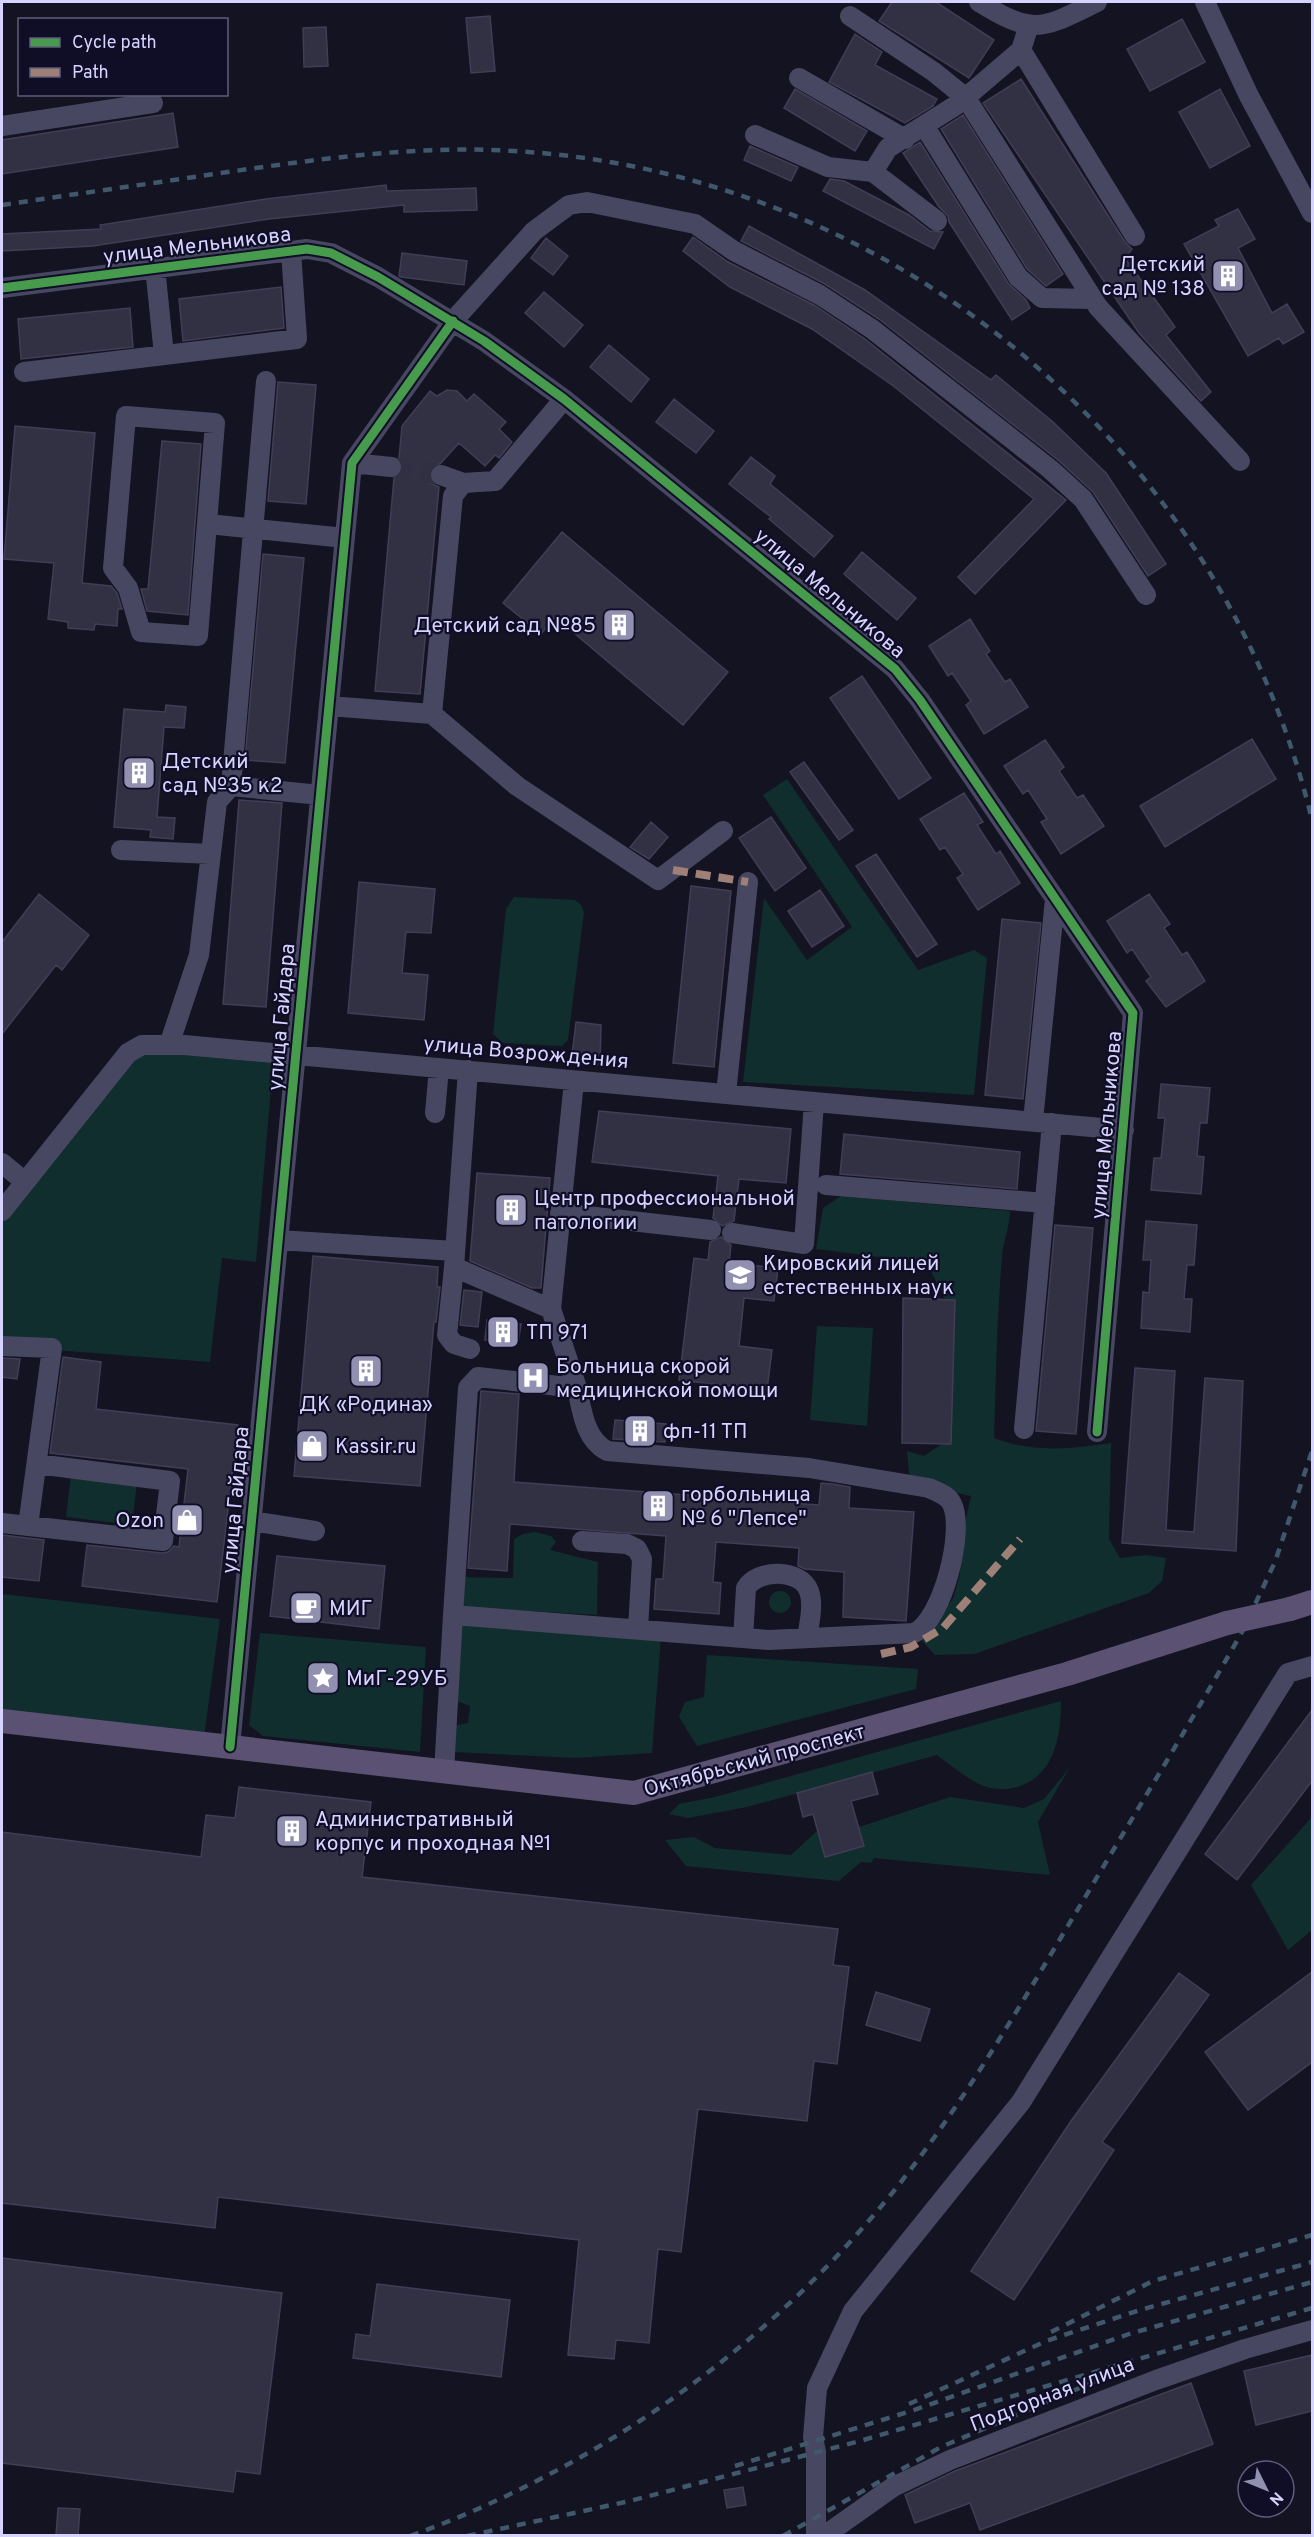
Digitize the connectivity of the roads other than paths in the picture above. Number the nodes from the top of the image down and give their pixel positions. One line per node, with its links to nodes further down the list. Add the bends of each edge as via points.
1 (1097, 2): 5 (street, via 1054,23)
2 (1204, 2): 15 (street)
3 (990, 5): 5 (street, via 1012,21)
4 (850, 16): 8 (street)
5 (1029, 25): 6 (street)
6 (1021, 50): 8 (street); 17 (street)
7 (799, 78): 13 (street)
8 (966, 98): 11 (street); 21 (street)
9 (153, 103): 10 (street)
10 (2, 126)
11 (925, 127): 13 (street); 21 (street, via 1018,277 1042,298)
12 (755, 135): 14 (street, via 828,167)
13 (905, 139): 14 (street, via 888,148)
14 (873, 172): 16 (street)
15 (1312, 213)
16 (937, 221)
17 (1135, 236)
18 (291, 251): 19 (street, улица Мельникова); 22 (street, улица Мельникова, via 331,253); 23 (street, via 297,339)
19 (155, 267): 20 (street, улица Мельникова); 23 (street)
20 (2, 288)
21 (1093, 299): 27 (street, via 1112,325)
22 (453, 321): 26 (street, улица Мельникова); 28 (street); 35 (street, via 534,231 569,205 587,202 695,224 734,251 820,295 872,329 1050,469 1083,499)
23 (164, 355): 24 (street)
24 (24, 372)
25 (266, 381): 33 (street)
26 (564, 399): 31 (street, via 495,481); 44 (street, улица Мельникова, via 896,669)
27 (1240, 461)
28 (352, 463): 29 (street); 34 (street, улица Гайдара)
29 (391, 468)
30 (441, 475): 31 (street)
31 (463, 483): 37 (street, via 453,496)
32 (208, 524): 32 (street, via 215,423 126,416 113,567 128,588 141,632 198,636); 33 (street)
33 (255, 528): 34 (street); 38 (street)
34 (345, 538): 36 (street, улица Гайдара)
35 (1146, 595)
36 (329, 706): 37 (street); 39 (street, улица Гайдара)
37 (432, 714): 40 (street, via 517,786 658,880)
38 (231, 786): 39 (street); 42 (street, via 217,801)
39 (320, 795): 46 (street, улица Гайдара)
40 (723, 831)
41 (121, 850): 42 (street)
42 (211, 854): 45 (street, via 199,955)
43 (747, 882): 50 (street)
44 (1055, 899): 53 (street); 54 (street, улица Мельникова, via 1133,1012)
45 (169, 1045): 46 (street, улица Возрождения); 56 (street, улица Возрождения, via 142,1045 128,1053)
46 (296, 1055): 47 (street, улица Возрождения); 63 (street, улица Гайдара)
47 (439, 1068): 48 (street, улица Возрождения); 52 (street)
48 (468, 1070): 49 (street, улица Возрождения); 64 (street)
49 (574, 1081): 50 (street, улица Возрождения); 60 (street)
50 (726, 1094): 51 (street, улица Возрождения)
51 (814, 1102): 53 (street, улица Возрождения); 62 (street, via 804,1244)
52 (435, 1113)
53 (1042, 1122): 54 (street, улица Возрождения); 58 (street)
54 (1124, 1130): 70 (street, улица Мельникова)
55 (2, 1163): 56 (street)
56 (25, 1182): 59 (street, улица Возрождения)
57 (826, 1185): 58 (street)
58 (1045, 1203): 69 (street)
59 (2, 1211)
60 (560, 1213): 61 (street); 65 (street)
61 (711, 1230)
62 (732, 1233)
63 (278, 1240): 64 (street, via 319,1237); 72 (street, улица Гайдара)
64 (454, 1259): 65 (street); 67 (street, via 447,1335 454,1344)
65 (551, 1310): 68 (street)
66 (2, 1346): 71 (street, via 52,1348)
67 (470, 1349)
68 (577, 1388): 78 (street, via 485,1377 471,1382); 81 (street, via 590,1436 607,1451 809,1468 929,1488 947,1497 953,1505 955,1523 951,1566 942,1596 926,1625 914,1633)
69 (1024, 1429)
70 (1097, 1432)
71 (37, 1464): 74 (street); 74 (street, via 170,1481 163,1541)
72 (251, 1521): 75 (street); 84 (street, улица Гайдара)
73 (2, 1522): 74 (street)
74 (28, 1526)
75 (315, 1531)
76 (582, 1541): 79 (street, via 627,1544 637,1549 642,1559)
77 (1301, 1605): 85 (main road, Октябрьский проспект, bridge, via 1227,1623 1067,1674 634,1792)
78 (453, 1614): 79 (street); 85 (street)
79 (638, 1629): 80 (street)
80 (743, 1638): 81 (street); 81 (street, via 746,1588 750,1581 758,1575 782,1574 800,1580 808,1588 811,1598)
81 (807, 1638)
82 (1312, 1666): 87 (street, via 1288,1673 1021,2102 853,2311 817,2388 813,2437)
83 (2, 1721): 84 (main road, Октябрьский проспект)
84 (230, 1747): 85 (main road, Октябрьский проспект)
85 (444, 1772)
86 (1312, 2330): 88 (street, Подгорная улица, via 1156,2380 950,2460 893,2487)
87 (816, 2535)
88 (824, 2535)

